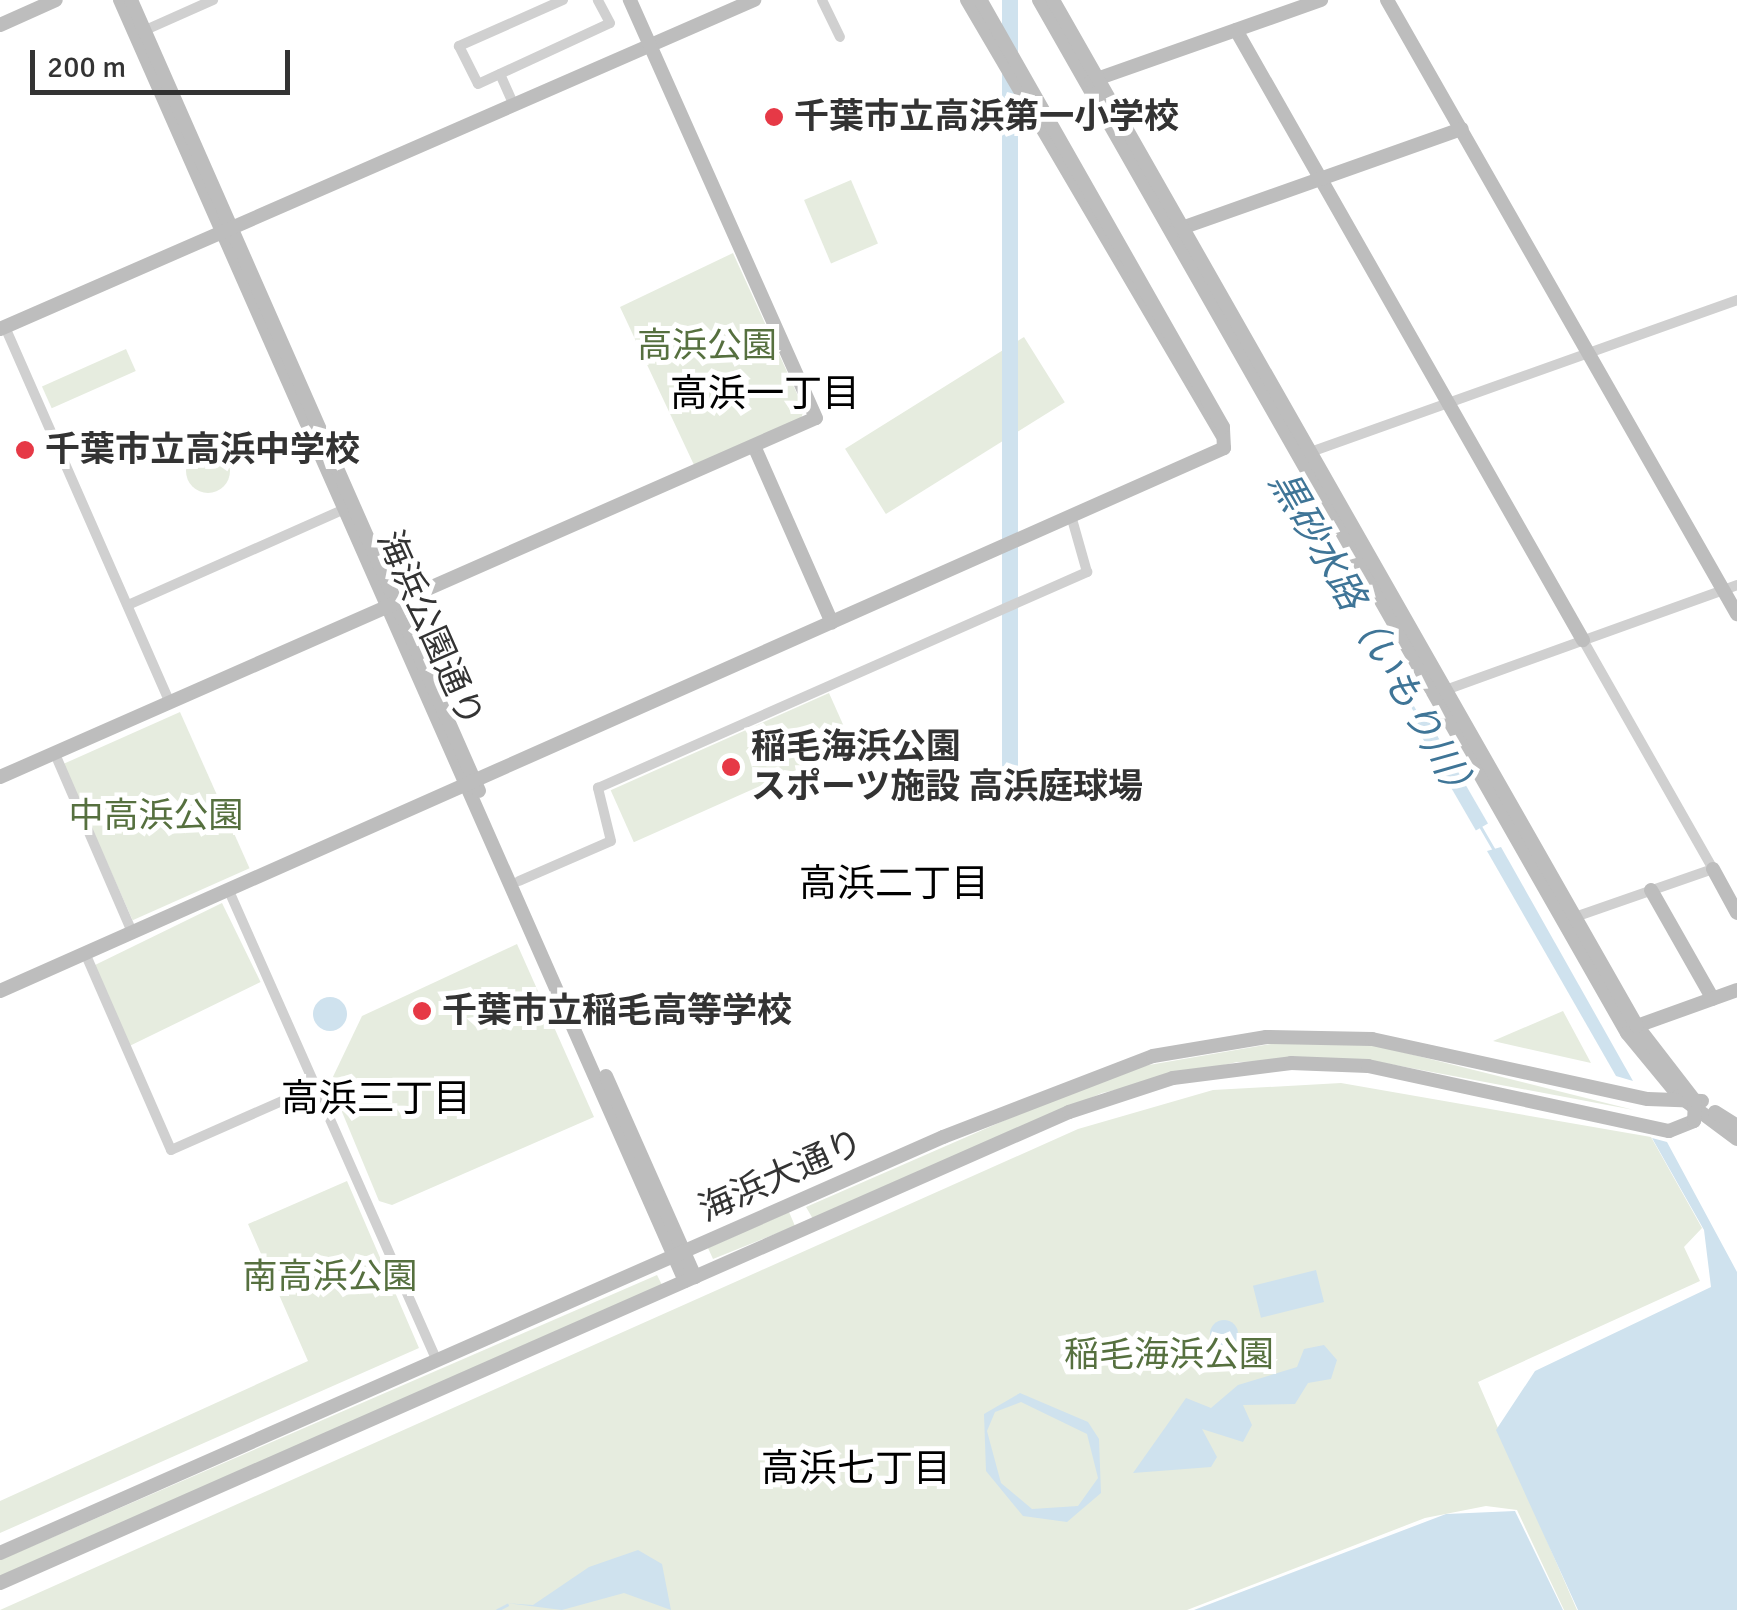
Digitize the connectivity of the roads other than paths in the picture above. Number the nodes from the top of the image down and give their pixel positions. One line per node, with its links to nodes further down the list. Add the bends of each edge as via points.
1 (56, 0): 16 (street)
2 (120, 0): 18 (street, 海浜公園通り)
3 (131, 0): 18 (street, 海浜公園通り)
4 (213, 0): 18 (street)
5 (563, 0): 21 (street, via 460,46 478,84)
6 (598, 0): 21 (street, via 610,23)
7 (630, 0): 20 (street)
8 (754, 0): 20 (street)
9 (822, 0): 19 (street)
10 (967, 0): 32 (street)
11 (980, 0): 32 (street)
12 (1038, 0): 22 (street)
13 (1052, 0): 22 (street)
14 (1322, 0): 17 (street)
15 (1387, 0): 24 (street)
16 (0, 25)
17 (1236, 30): 22 (street); 25 (street)
18 (140, 32): 27 (street, 海浜公園通り)
19 (840, 37)
20 (650, 46): 23 (street); 33 (street, via 816,418)
21 (500, 74): 23 (street)
22 (1091, 81): 26 (street)
23 (514, 106): 27 (street)
24 (1462, 129): 25 (street); 30 (street)
25 (1320, 178): 26 (street); 31 (street)
26 (1176, 230): 34 (street)
27 (227, 231): 29 (street); 35 (street, 海浜公園通り); 39 (street, 海浜公園通り)
28 (1737, 300): 30 (street)
29 (2, 328): 38 (street)
30 (1590, 354): 31 (street); 37 (street)
31 (1448, 403): 34 (street); 42 (street)
32 (1222, 435): 36 (street, via 1224,448 1210,458)
33 (754, 446): 39 (street); 41 (street)
34 (1305, 454): 43 (street)
35 (344, 509): 38 (street); 39 (street, 海浜公園通り)
36 (1072, 519): 41 (street); 49 (street, via 1087,572 598,788 611,840)
37 (1730, 587): 40 (street); 42 (street)
38 (128, 605): 44 (street)
39 (392, 605): 44 (street); 47 (street, 海浜公園通り)
40 (1737, 614)
41 (832, 623): 47 (street)
42 (1583, 640): 43 (street); 48 (street)
43 (1440, 692): 53 (street); 60 (street)
44 (170, 702): 45 (street)
45 (55, 754): 46 (street); 54 (street)
46 (0, 777)
47 (471, 784): 49 (street, 海浜公園通り); 51 (street); 71 (street, 海浜公園通り)
48 (1713, 869): 50 (street); 52 (street)
49 (519, 881): 71 (street, 海浜公園通り)
50 (1652, 890): 53 (street); 58 (street)
51 (229, 891): 54 (street); 61 (street)
52 (1737, 914)
53 (1575, 918): 59 (street)
54 (132, 932): 55 (street)
55 (86, 954): 57 (street); 61 (street, via 171,1150)
56 (1737, 990): 58 (street)
57 (0, 991)
58 (1713, 999): 59 (street)
59 (1637, 1026): 64 (street)
60 (1638, 1048): 63 (street, via 1650,1085); 64 (street)
61 (316, 1086): 73 (street)
62 (1508, 1092): 64 (street, via 1664,1125 1681,1120); 66 (street, via 1669,1131); 70 (street, 海浜大通り, via 1344,1064 1173,1078 1068,1112)
63 (1624, 1094): 64 (street, 海浜大通り); 69 (street, 海浜大通り, via 1399,1042 1233,1040 1086,1076)
64 (1693, 1100): 65 (street); 66 (street); 67 (street)
65 (1717, 1124): 66 (street); 68 (street)
66 (1691, 1125)
67 (1737, 1126)
68 (1737, 1139)
69 (796, 1202): 70 (street); 71 (street, 海浜大通り)
70 (807, 1227): 72 (street, 海浜大通り)
71 (679, 1254): 72 (street, 海浜公園通り); 73 (street, 海浜大通り)
72 (690, 1279): 75 (street, 海浜大通り)
73 (437, 1361): 74 (street, 海浜大通り)
74 (0, 1554)
75 (0, 1583)

